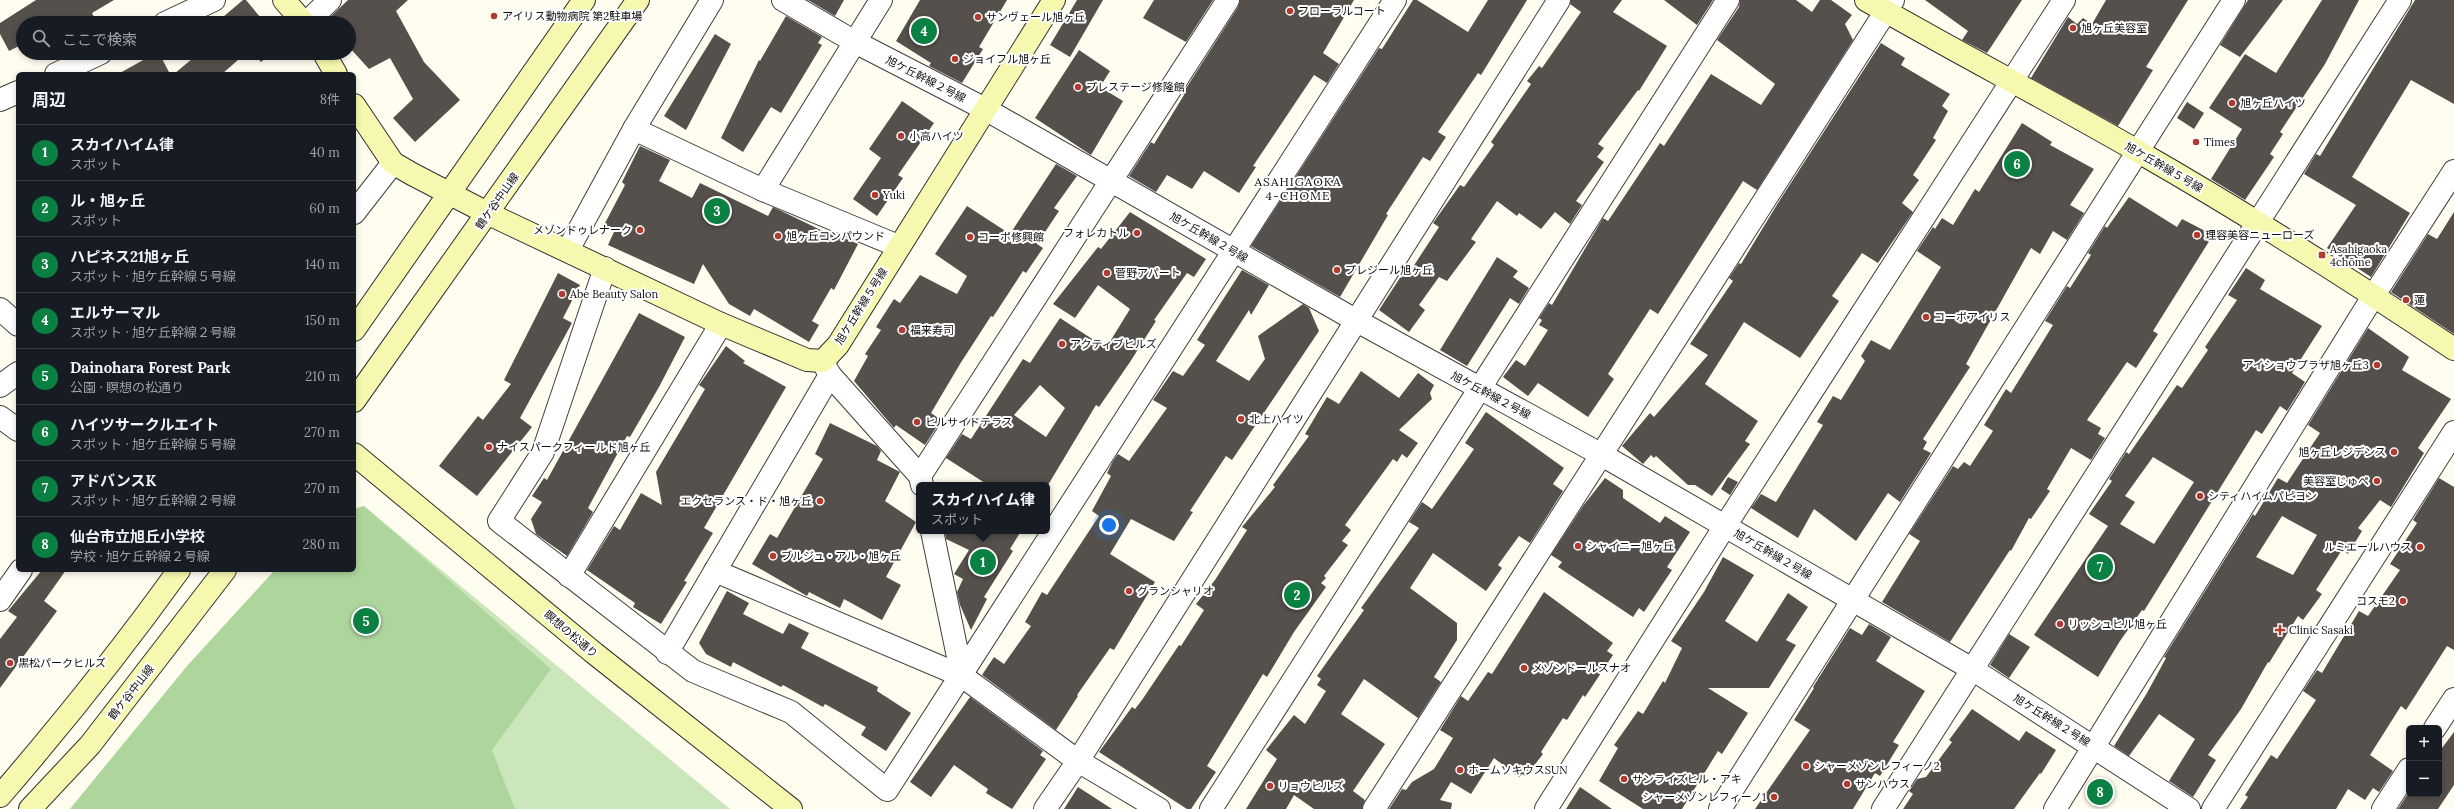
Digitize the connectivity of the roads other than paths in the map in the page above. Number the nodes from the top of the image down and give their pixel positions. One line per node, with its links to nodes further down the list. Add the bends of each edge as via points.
1 (214, 0): 19 (street)
2 (284, 0): 20 (street)
3 (330, 0): 21 (street)
4 (584, 0): 38 (street)
5 (638, 0): 40 (street, 鶴ケ谷中山線)
6 (712, 0): 32 (street)
7 (783, 0): 22 (street, 旭ケ丘幹線２号線)
8 (881, 0): 22 (street)
9 (1054, 0): 31 (street, 旭ケ丘幹線５号線)
10 (1228, 0): 36 (street)
11 (1395, 0): 44 (street)
12 (1559, 0): 48 (street)
13 (1728, 0): 56 (street)
14 (1866, 0): 18 (street, 旭ケ丘幹線５号線)
15 (2064, 0): 27 (street)
16 (2234, 0): 33 (street)
17 (2400, 0): 41 (street)
18 (1889, 6): 27 (street, 旭ケ丘幹線５号線); 61 (street)
19 (180, 16)
20 (299, 16)
21 (313, 16)
22 (855, 42): 31 (street, 旭ケ丘幹線２号線); 37 (street)
23 (86, 60): 25 (street)
24 (328, 60): 26 (street)
25 (60, 72)
26 (335, 72)
27 (2012, 82): 33 (street, 旭ケ丘幹線５号線); 64 (street)
28 (16, 93): 29 (street)
29 (0, 100)
30 (356, 108): 34 (street)
31 (985, 109): 36 (street, 旭ケ丘幹線２号線); 42 (street, 旭ケ丘幹線５号線)
32 (634, 130): 37 (street); 43 (street)
33 (2138, 152): 41 (street, 旭ケ丘幹線５号線); 72 (street)
34 (393, 163): 38 (street); 39 (street)
35 (2454, 171): 46 (street)
36 (1111, 182): 44 (street, 旭ケ丘幹線２号線); 63 (street)
37 (763, 190): 42 (street)
38 (449, 194): 40 (street); 51 (street)
39 (356, 211)
40 (489, 214): 43 (street); 57 (street, 鶴ケ谷中山線)
41 (2258, 223): 46 (street, 旭ケ丘幹線５号線); 74 (street)
42 (898, 246): 53 (street, 旭ケ丘幹線５号線, via 838,345)
43 (568, 250): 45 (street)
44 (1235, 252): 48 (street, 旭ケ丘幹線２号線); 75 (street)
45 (605, 268): 50 (street); 70 (street, via 543,452 499,521)
46 (2374, 295): 52 (street, 旭ケ丘幹線５号線); 78 (street)
47 (0, 309): 49 (street)
48 (1357, 321): 56 (street, 旭ケ丘幹線２号線); 79 (street)
49 (16, 323)
50 (721, 324): 53 (street); 70 (street)
51 (356, 327)
52 (2454, 349)
53 (827, 368): 63 (street); 66 (street)
54 (16, 374): 55 (street)
55 (0, 386)
56 (1481, 389): 61 (street, 旭ケ丘幹線２号線); 86 (street)
57 (356, 398)
58 (0, 417): 59 (street)
59 (16, 429)
60 (2454, 432): 93 (street)
61 (1602, 455): 64 (street, 旭ケ丘幹線２号線); 87 (street)
62 (356, 456): 83 (street, 瞑想の松通り, via 594,654)
63 (921, 480)
64 (1725, 526): 72 (street, 旭ケ丘幹線２号線); 88 (street)
65 (933, 534): 75 (street)
66 (715, 571): 73 (street); 75 (street)
67 (20, 572): 71 (street)
68 (178, 572): 81 (street, via 117,654)
69 (223, 572): 82 (street, 鶴ケ谷中山線, via 90,745)
70 (569, 576): 73 (street)
71 (0, 600)
72 (1853, 601): 74 (street, 旭ケ丘幹線２号線); 89 (street)
73 (667, 653): 75 (street, via 693,671 791,712 887,790)
74 (1972, 669): 78 (street, 旭ケ丘幹線２号線); 90 (street)
75 (962, 676): 79 (street)
76 (2454, 698): 77 (street)
77 (2437, 725)
78 (2095, 747): 91 (street); 92 (street, 旭ケ丘幹線２号線)
79 (1078, 761): 84 (street); 85 (street)
80 (2406, 774): 94 (street)
81 (0, 796)
82 (30, 809)
83 (790, 809)
84 (1045, 809)
85 (1158, 809)
86 (1211, 809)
87 (1374, 809)
88 (1546, 809)
89 (1720, 809)
90 (1883, 809)
91 (2055, 809)
92 (2189, 809)
93 (2213, 809)
94 (2384, 809)

